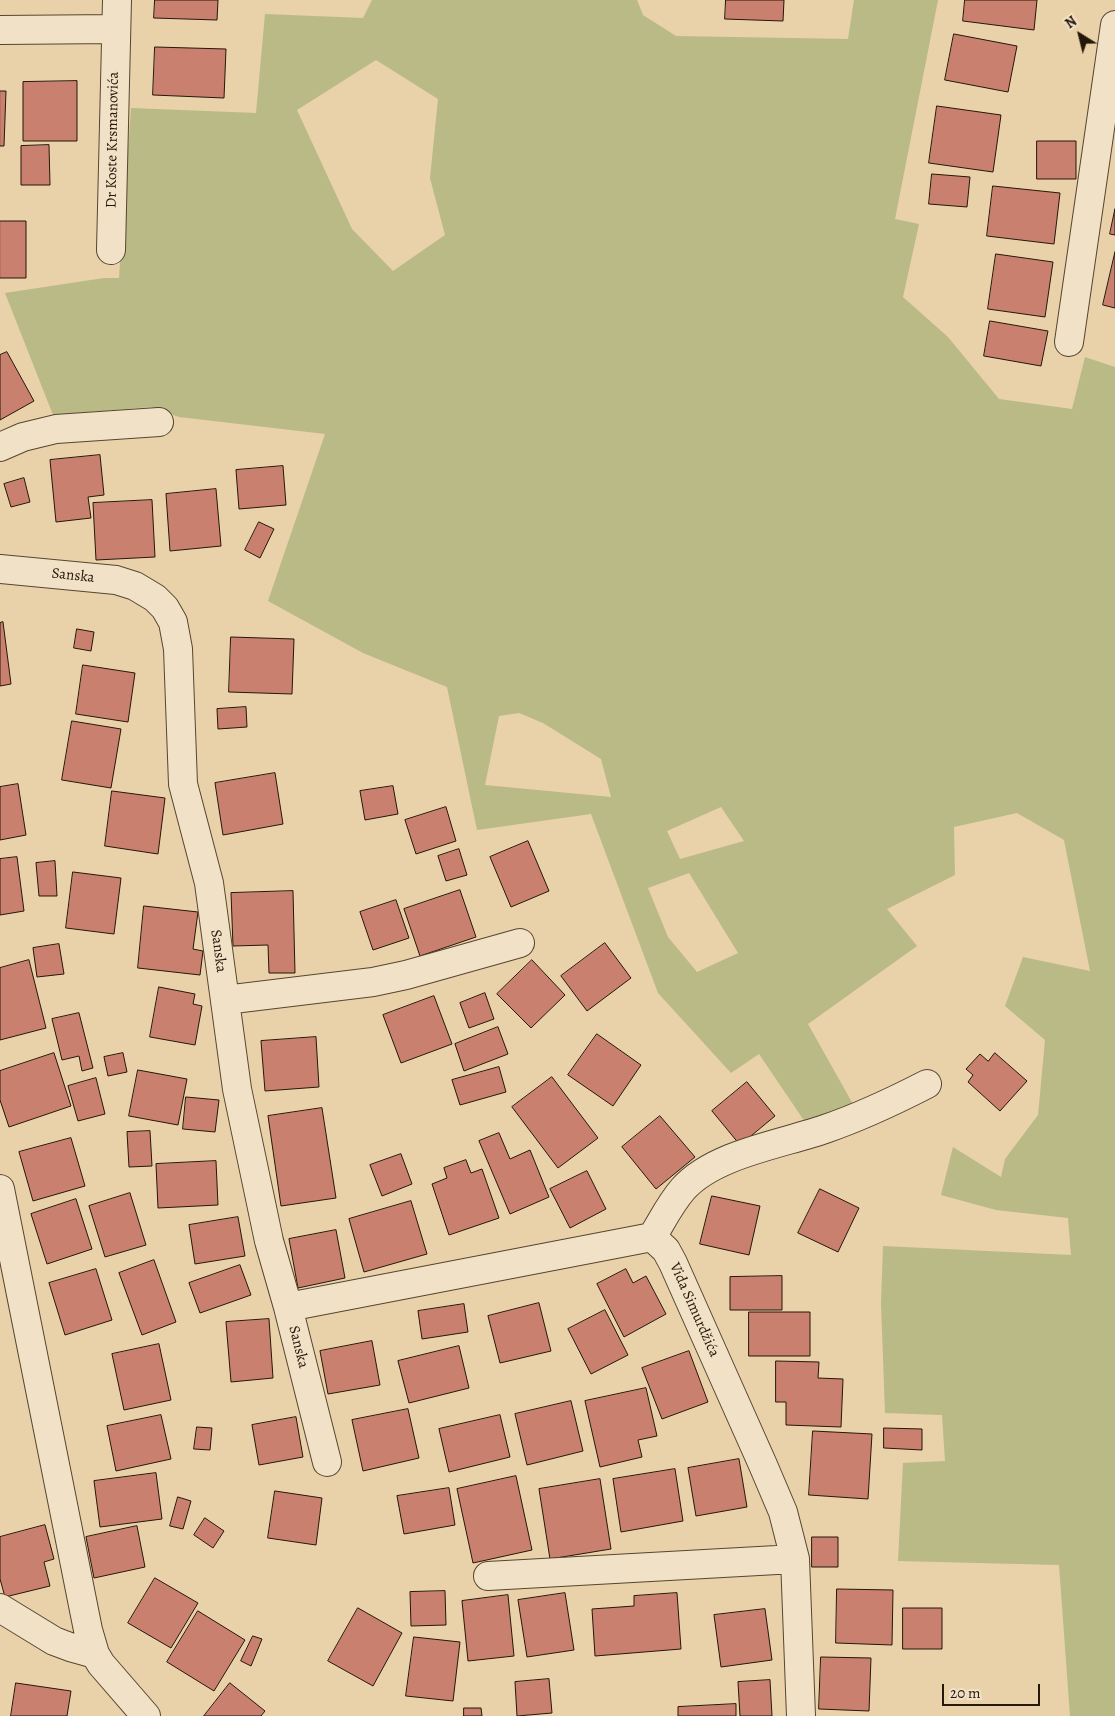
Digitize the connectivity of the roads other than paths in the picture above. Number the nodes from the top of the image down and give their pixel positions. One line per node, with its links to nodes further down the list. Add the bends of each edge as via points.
1 (117, 0): 3 (street, Dr Koste Krsmanovića)
2 (1115, 25): 6 (street)
3 (115, 29): 4 (street); 5 (street, Dr Koste Krsmanovića)
4 (0, 30)
5 (112, 250)
6 (1068, 342)
7 (159, 422): 8 (street, via 56,429)
8 (0, 447)
9 (0, 569): 11 (street, Sanska, via 116,580 135,586 154,598 173,622 178,649 184,784 209,883)
10 (520, 943): 11 (street, via 373,982)
11 (225, 1000): 15 (street, Sanska, via 237,1089 269,1241)
12 (927, 1084): 14 (street, via 826,1129 742,1153 706,1171 684,1187)
13 (0, 1189): 20 (street)
14 (652, 1237): 15 (street); 17 (street, Vida Simurdžića, via 666,1250 673,1263 764,1465)
15 (288, 1307): 16 (street, Sanska)
16 (327, 1462)
17 (795, 1559): 18 (street); 22 (street, Vida Simurdžića)
18 (488, 1576)
19 (0, 1608): 20 (street, via 54,1641)
20 (95, 1654): 21 (street)
21 (146, 1716)
22 (801, 1716)

